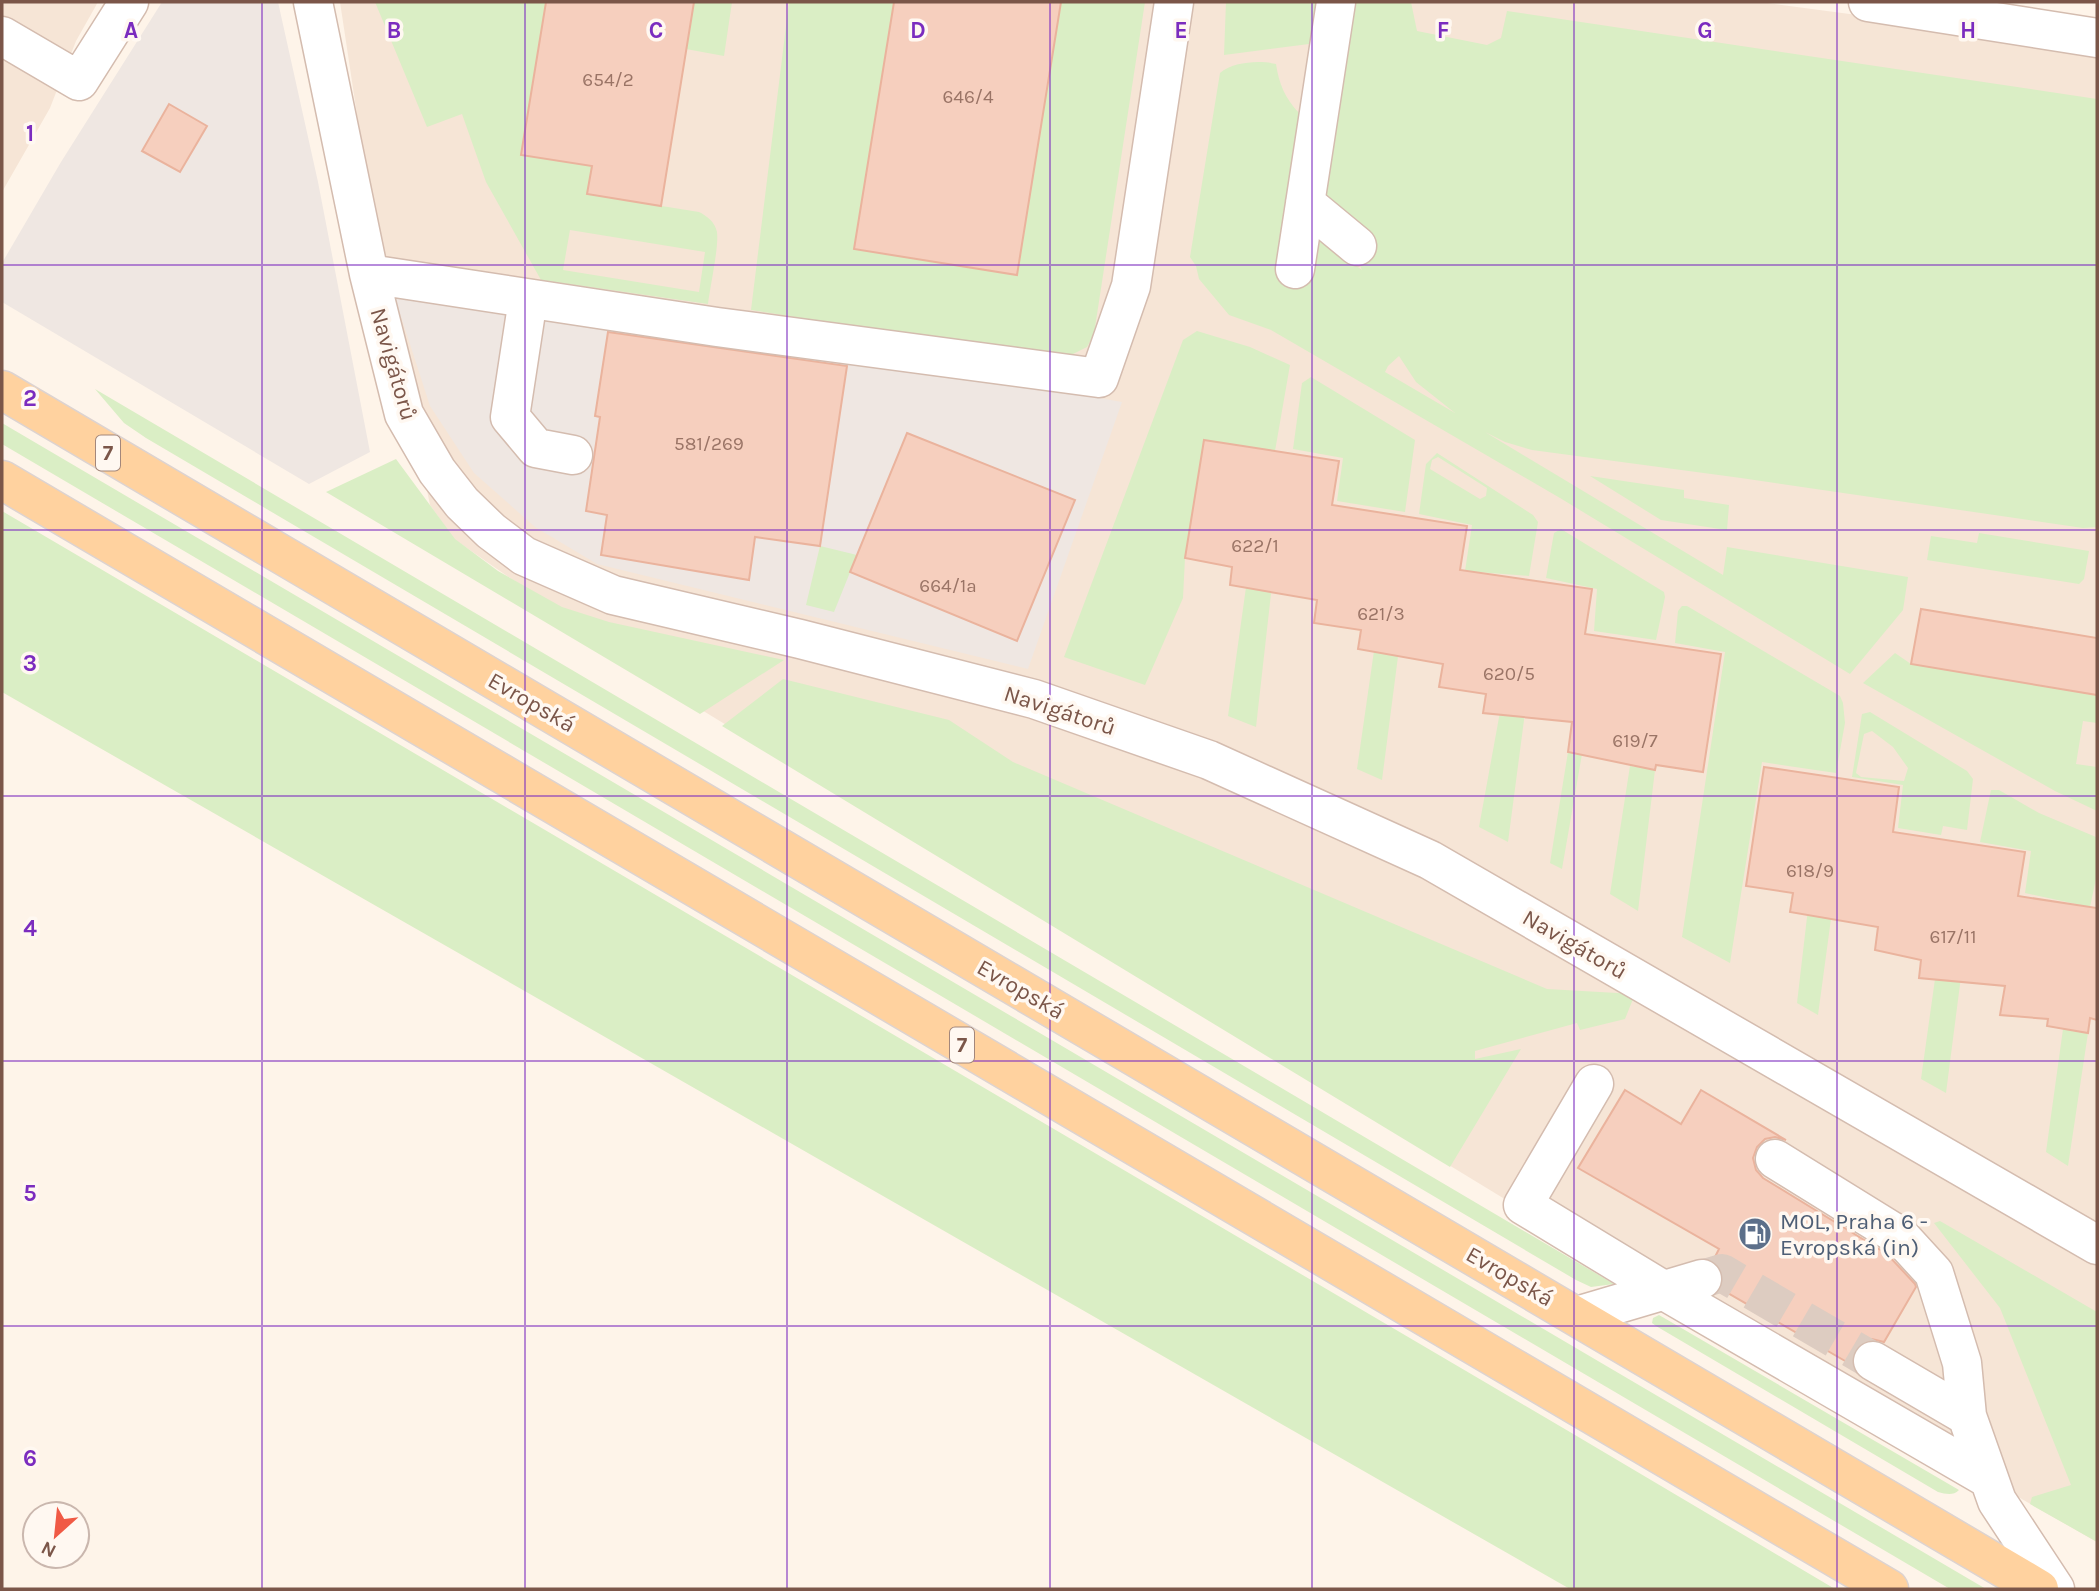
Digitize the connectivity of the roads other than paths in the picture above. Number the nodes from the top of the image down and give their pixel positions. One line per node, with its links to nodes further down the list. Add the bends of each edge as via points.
1 (129, 2): 6 (street, via 79,81)
2 (313, 2): 11 (street, Navigátorů)
3 (1174, 2): 12 (street, via 1132,286 1099,378)
4 (1336, 2): 8 (street)
5 (1868, 2): 7 (street)
6 (2, 36)
7 (2097, 38)
8 (1305, 203): 9 (street); 10 (street)
9 (1357, 246)
10 (1295, 269)
11 (369, 274): 12 (street); 18 (street, Navigátorů, via 404,414 419,443 463,503 524,556 613,595 1034,699 1209,760 1430,860)
12 (528, 299): 14 (street, via 510,417 536,448)
13 (2, 390): 21 (main road, Evropská / 7)
14 (573, 455)
15 (2, 480): 25 (main road, 7)
16 (1594, 1084): 20 (street, via 1523,1205)
17 (1775, 1159): 23 (street, via 1901,1237 1934,1273 1962,1363)
18 (2097, 1245)
19 (1703, 1279): 20 (street)
20 (1663, 1290): 21 (street); 24 (street)
21 (1577, 1316): 26 (main road, Evropská / 7)
22 (1873, 1361): 23 (street)
23 (1967, 1416): 24 (street)
24 (1989, 1479): 27 (street, via 1997,1502)
25 (1889, 1589)
26 (2039, 1589)
27 (2055, 1589)

